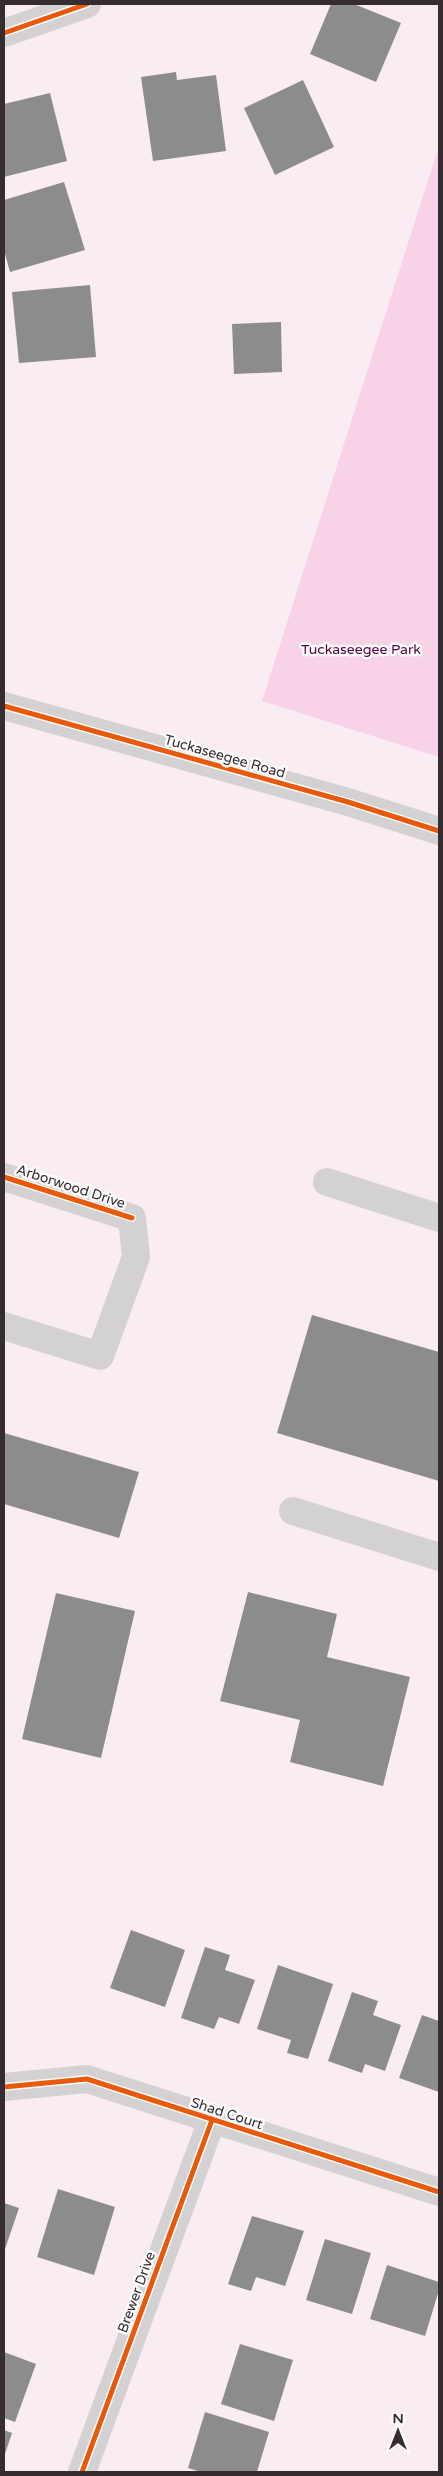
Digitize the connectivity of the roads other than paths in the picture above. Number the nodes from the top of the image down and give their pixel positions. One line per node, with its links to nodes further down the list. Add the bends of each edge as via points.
1 (87, 4): 2 (street)
2 (4, 33)
3 (4, 706): 4 (street, Tuckaseegee Road, via 348,802)
4 (439, 831)
5 (4, 1177): 8 (street, Arborwood Drive, via 132,1218 136,1257 100,1356)
6 (327, 1182): 7 (street)
7 (439, 1218)
8 (4, 1326)
9 (293, 1511): 10 (street)
10 (439, 1557)
11 (4, 2087): 12 (street, Shad Court, via 87,2079)
12 (212, 2120): 13 (street, Shad Court); 14 (street, Brewer Drive)
13 (439, 2192)
14 (82, 2472)

